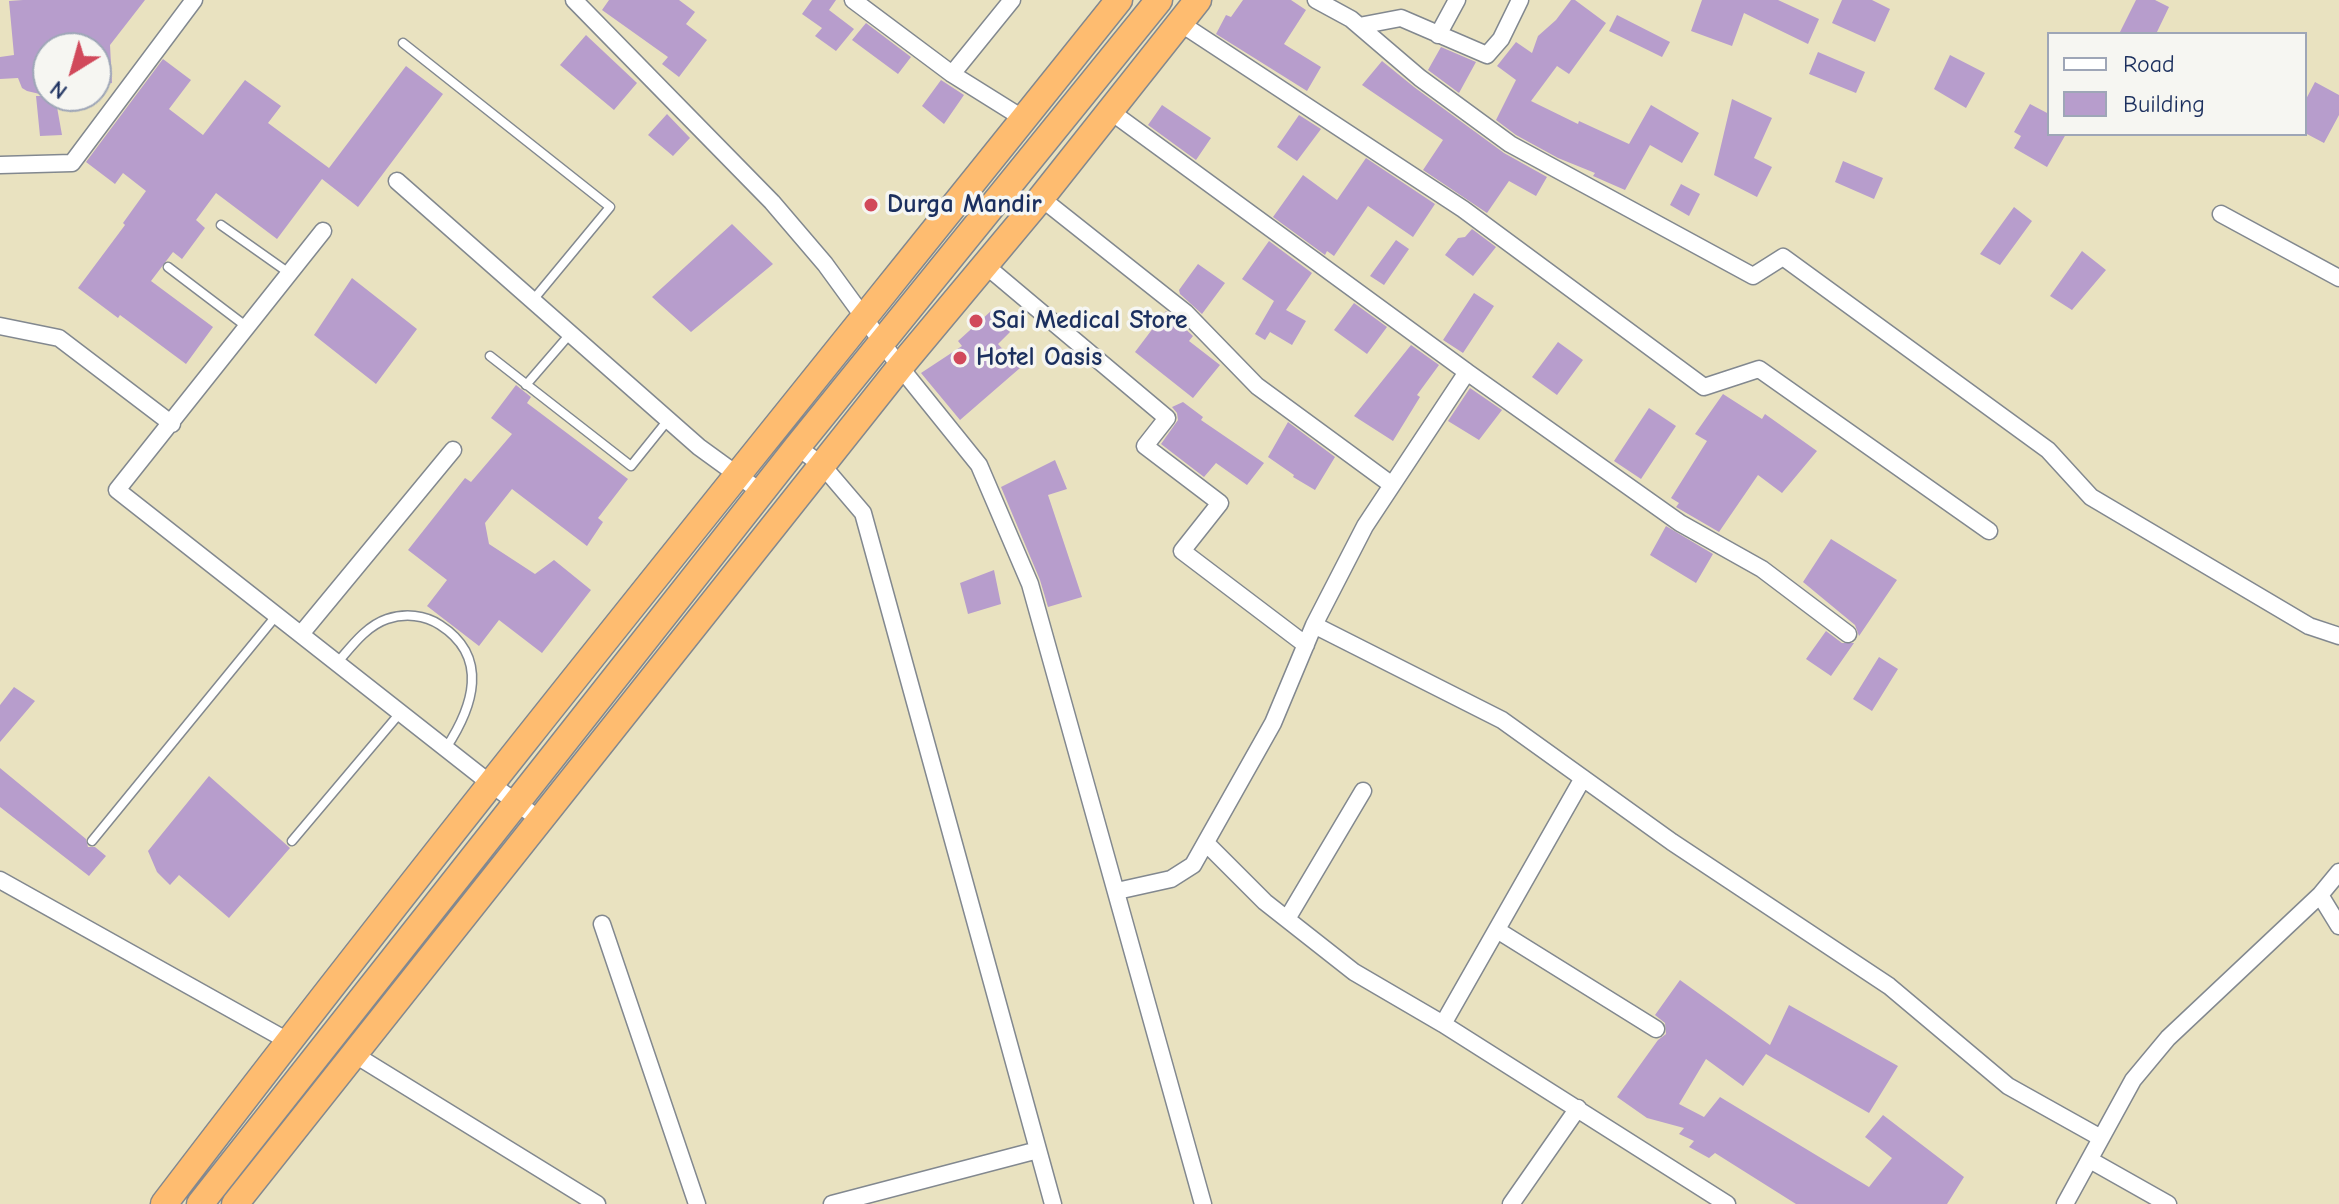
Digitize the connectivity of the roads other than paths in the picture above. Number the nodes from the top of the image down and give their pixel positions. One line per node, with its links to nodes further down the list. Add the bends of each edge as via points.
1 (194, 0): 18 (street, via 72,163)
2 (574, 0): 29 (street, via 772,202)
3 (853, 0): 15 (street)
4 (1012, 0): 15 (street)
5 (1119, 0): 17 (highway)
6 (1159, 0): 33 (highway)
7 (1198, 0): 11 (highway)
8 (1316, 0): 12 (street)
9 (1457, 0): 13 (street)
10 (1520, 0): 13 (street, via 1487,55)
11 (1180, 23): 16 (highway); 46 (street, via 1463,209 1704,387 1759,369)
12 (1359, 26): 13 (street, via 1401,18); 51 (street, via 1420,78 1523,152 1753,276 1783,257 2048,450 2091,497 2309,626)
13 (1438, 35)
14 (403, 43): 28 (lane, via 610,207)
15 (952, 74): 17 (street)
16 (1110, 111): 20 (highway); 36 (street)
17 (1024, 119): 29 (highway)
18 (0, 165)
19 (397, 181): 28 (street)
20 (1041, 198): 24 (highway); 44 (street, via 1186,313 1257,386)
21 (2221, 214): 27 (street)
22 (221, 225): 26 (lane)
23 (323, 231): 26 (street)
24 (985, 265): 35 (highway); 52 (street, via 1167,418 1145,446 1220,503 1182,551)
25 (168, 267): 31 (lane)
26 (289, 274): 31 (street)
27 (2339, 278)
28 (533, 300): 32 (street)
29 (865, 318): 33 (street); 43 (highway)
30 (0, 326): 39 (street, via 59,338)
31 (248, 327): 39 (street)
32 (570, 333): 37 (lane); 38 (street)
33 (881, 341): 35 (street); 40 (highway)
34 (490, 356): 37 (lane)
35 (900, 367): 42 (highway); 66 (street, via 979,465 1030,584)
36 (1467, 372): 44 (street); 50 (street, via 1680,523 1762,569)
37 (526, 385): 38 (lane, via 631,466)
38 (668, 420): 43 (street)
39 (172, 424): 47 (street, via 117,490)
40 (797, 447): 42 (street); 45 (highway)
41 (453, 450): 49 (street)
42 (822, 465): 60 (highway); 79 (street, via 863,513)
43 (738, 477): 45 (street); 57 (highway)
44 (1392, 485): 48 (street)
45 (761, 492): 59 (highway)
46 (1989, 531)
47 (277, 616): 49 (street); 61 (lane)
48 (1314, 625): 52 (street); 56 (street, via 1502,720)
49 (301, 634): 53 (street)
50 (1848, 634)
51 (2339, 636)
52 (1306, 645): 63 (street, via 1273,723)
53 (337, 663): 54 (street); 55 (lane, via 360,636 387,619 421,616 451,631 462,643 473,675 465,716)
54 (400, 713): 55 (street); 62 (lane)
55 (445, 749): 57 (street)
56 (1583, 778): 71 (street); 78 (street, via 1889,986 2008,1086)
57 (491, 784): 59 (street); 72 (highway)
58 (1363, 791): 68 (street)
59 (516, 803): 60 (street); 76 (highway)
60 (539, 819): 76 (highway)
61 (92, 841)
62 (292, 841)
63 (1206, 843): 66 (street, via 1193,865 1171,879); 68 (street)
64 (2339, 872): 67 (street)
65 (0, 880): 75 (street)
66 (1117, 891): 88 (street)
67 (2320, 895): 70 (street); 78 (street, via 2168,1038 2133,1080)
68 (1287, 919): 73 (street, via 1354,972)
69 (602, 924): 85 (street)
70 (2339, 926)
71 (1497, 930): 73 (street); 74 (street)
72 (306, 1018): 75 (highway); 76 (highway)
73 (1443, 1024): 77 (street)
74 (1656, 1029)
75 (288, 1041): 81 (highway)
76 (342, 1045): 82 (highway); 83 (highway); 84 (street)
77 (1578, 1108): 89 (street); 90 (street)
78 (2101, 1138): 80 (street)
79 (1038, 1150): 86 (street); 87 (street)
80 (2090, 1160): 91 (street); 92 (street)
81 (164, 1204)
82 (200, 1204)
83 (235, 1204)
84 (597, 1204)
85 (697, 1204)
86 (832, 1204)
87 (1053, 1204)
88 (1203, 1204)
89 (1511, 1204)
90 (1727, 1204)
91 (2065, 1204)
92 (2168, 1204)

